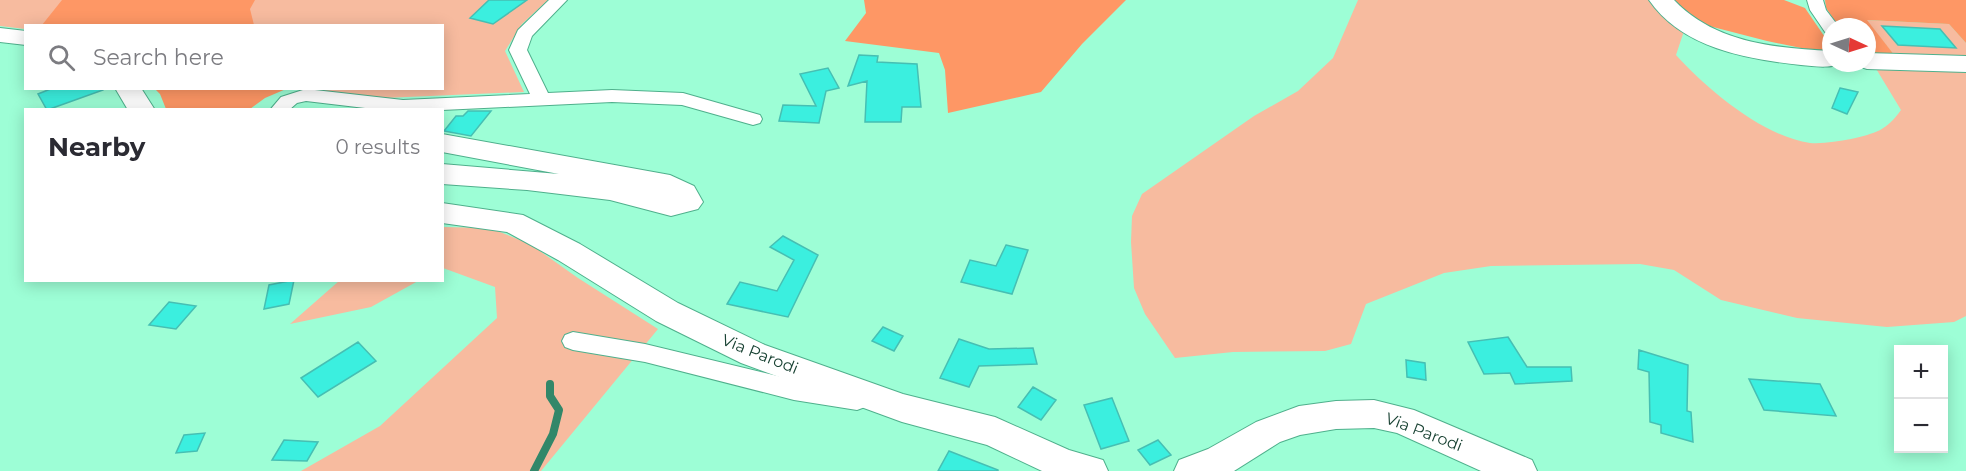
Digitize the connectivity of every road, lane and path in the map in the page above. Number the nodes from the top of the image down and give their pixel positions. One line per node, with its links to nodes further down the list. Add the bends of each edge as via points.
1 (559, 0): 11 (street, via 524,34 518,50)
2 (1661, 0): 7 (street, via 1681,22 1714,38 1758,50)
3 (1815, 0): 4 (street)
4 (1824, 18)
5 (0, 35): 6 (street)
6 (24, 38)
7 (1822, 58)
8 (1876, 60): 9 (street)
9 (1966, 64)
10 (129, 90): 12 (street)
11 (542, 99): 13 (street, via 403,106 306,95 293,97); 14 (street, via 683,99)
12 (141, 108)
13 (280, 108)
14 (753, 119)
15 (444, 143): 16 (street, via 670,185 684,193 688,202 670,206 610,190)
16 (444, 174)
17 (444, 213): 19 (street, Via Parodi, via 513,222 667,312 736,345)
18 (573, 341): 19 (street, via 645,353 794,390)
19 (902, 408): 20 (street, Via Parodi, via 995,432)
20 (1071, 469)
21 (1192, 471): 22 (street, Via Parodi, via 1221,460 1268,432 1299,421 1374,414 1402,420)
22 (1519, 471)

